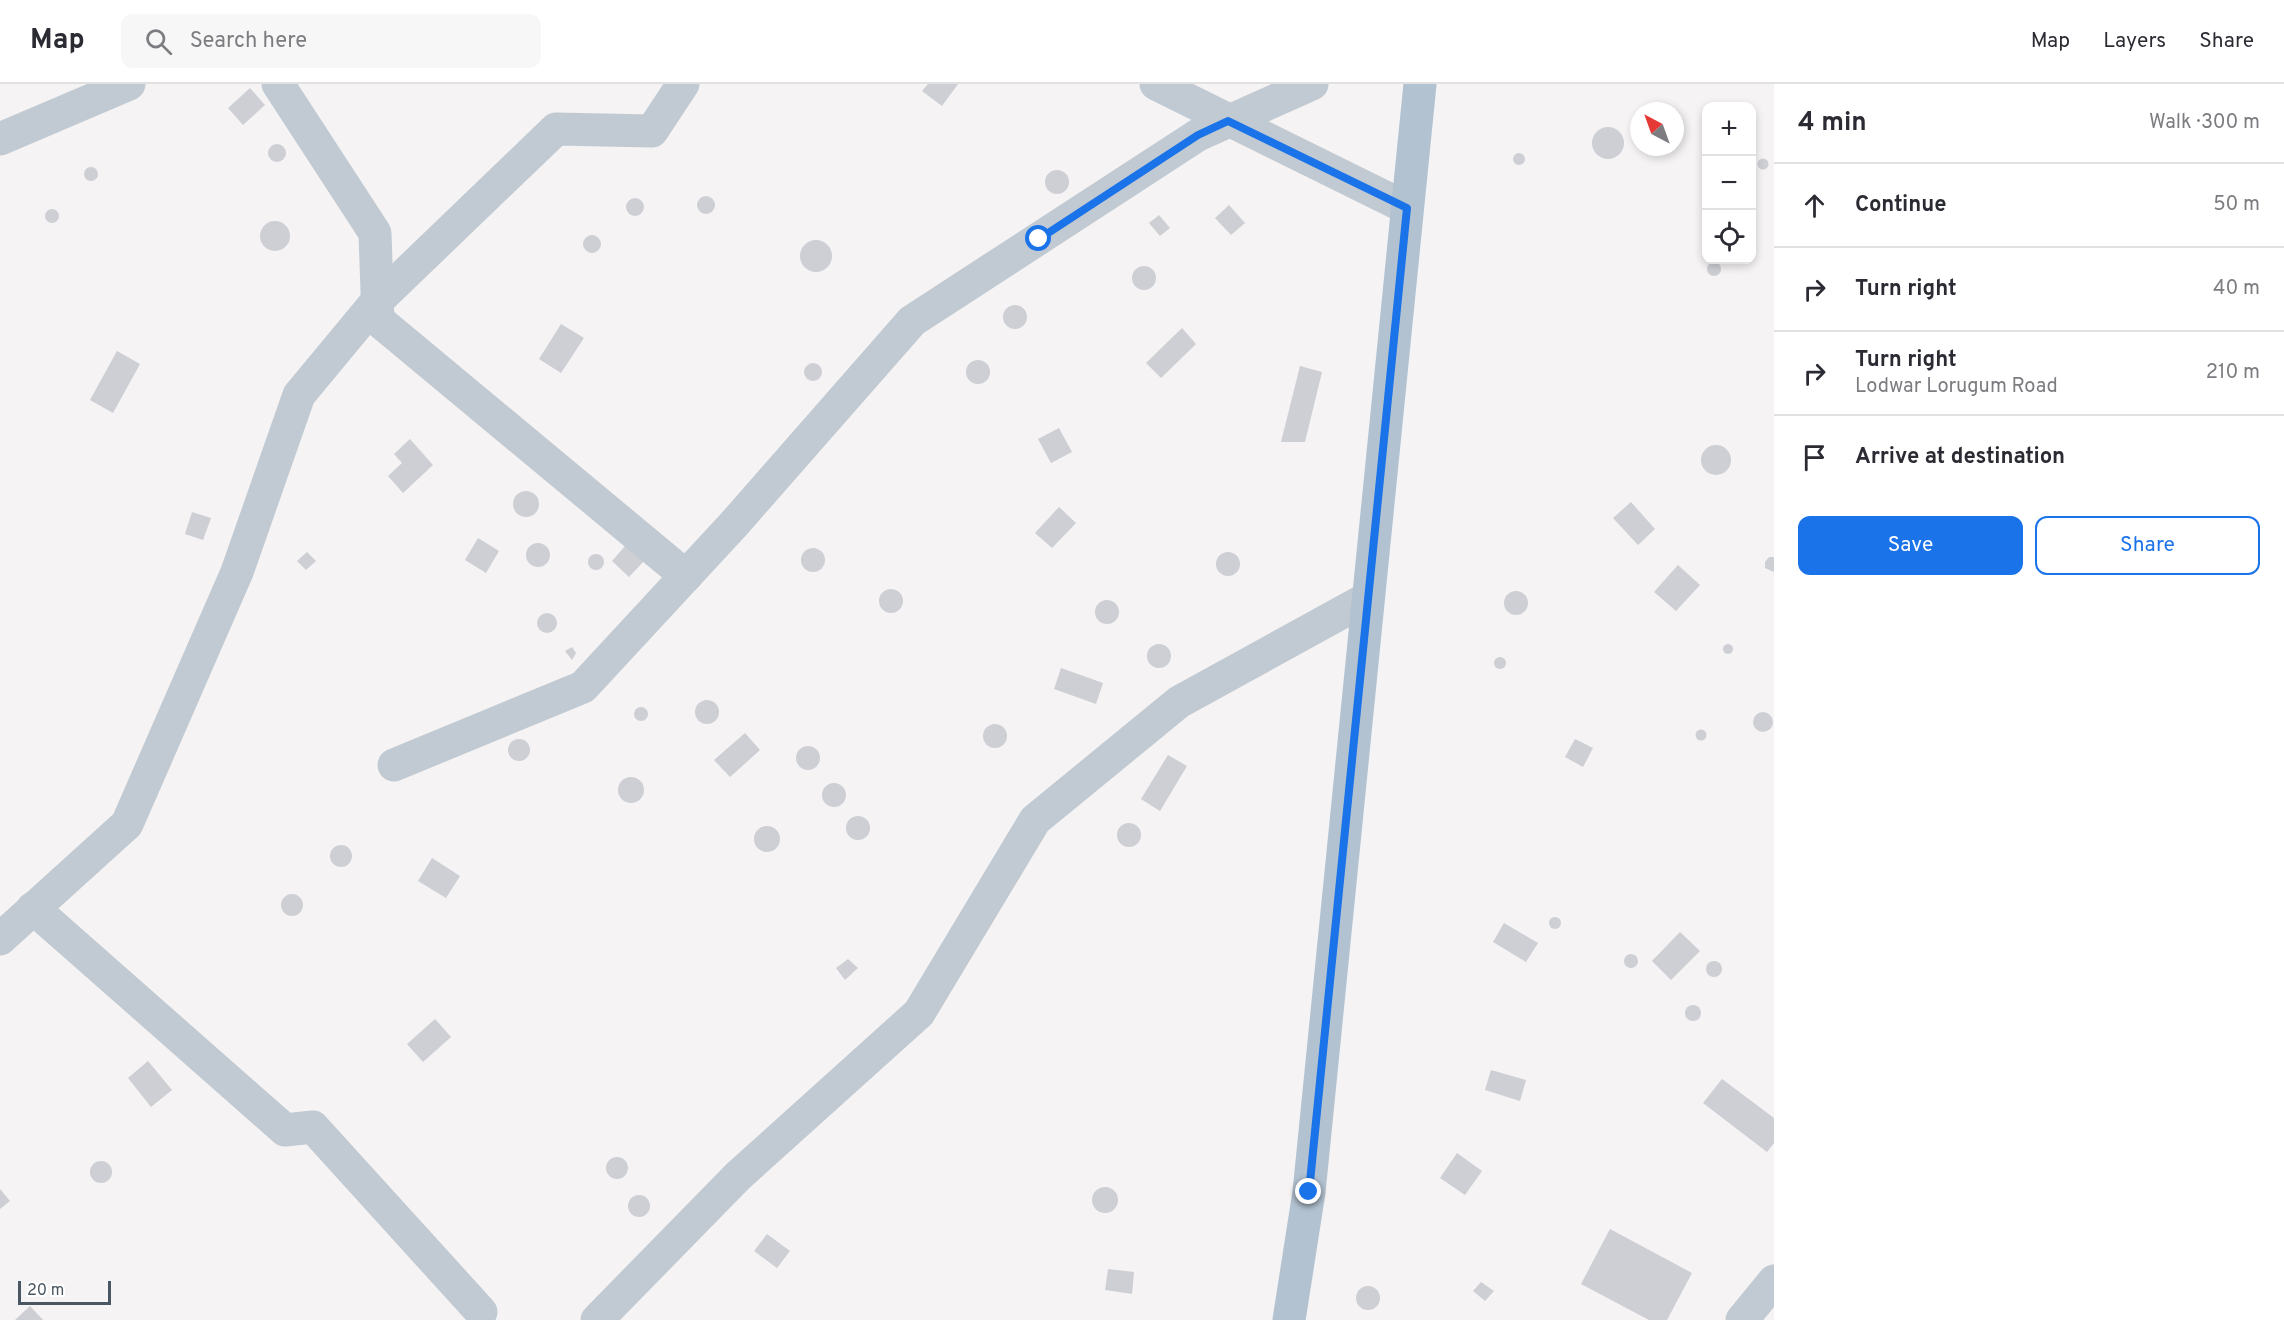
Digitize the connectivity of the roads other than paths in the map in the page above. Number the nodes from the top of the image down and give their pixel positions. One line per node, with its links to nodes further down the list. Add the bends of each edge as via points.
1 (129, 84): 8 (street)
2 (278, 84): 10 (street, via 375,233)
3 (683, 84): 10 (street, via 652,131 556,129)
4 (1156, 84): 7 (street)
5 (1312, 84): 7 (street)
6 (1420, 84): 9 (main road)
7 (1228, 121): 9 (street); 11 (street, via 1198,135 912,321)
8 (0, 139)
9 (1407, 208): 12 (main road)
10 (377, 301): 11 (street, via 378,320); 14 (street, via 299,395 237,572 127,824)
11 (686, 576): 13 (street, via 583,687)
12 (1368, 598): 18 (street, via 1179,702 1035,820 919,1013 738,1176); 19 (main road, via 1309,1192)
13 (394, 765)
14 (33, 908): 15 (street); 17 (street, via 285,1130 313,1127)
15 (0, 939)
16 (1774, 1281): 20 (street)
17 (487, 1317)
18 (597, 1320)
19 (1289, 1320)
20 (1742, 1320)

